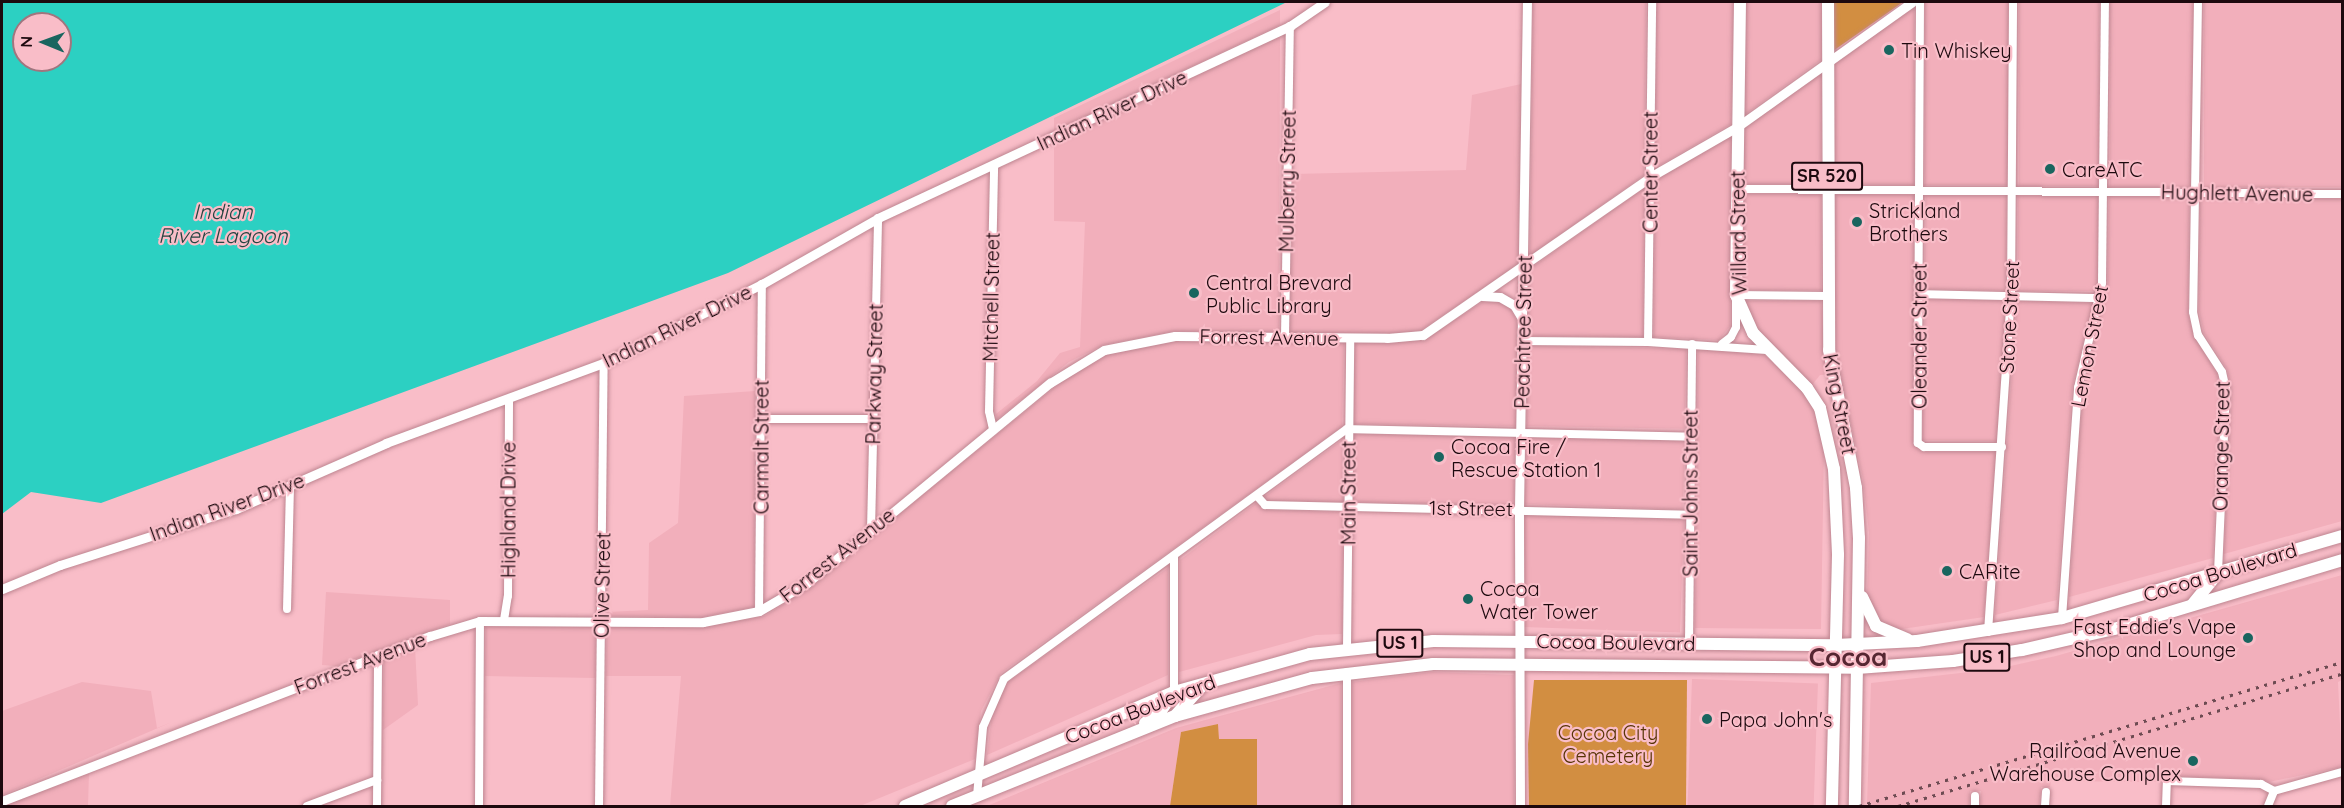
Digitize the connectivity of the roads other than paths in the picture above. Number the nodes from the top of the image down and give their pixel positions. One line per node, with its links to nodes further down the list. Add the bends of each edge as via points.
1 (1325, 2): 11 (street, Indian River Drive)
2 (1527, 2): 24 (street, Peachtree Street)
3 (1652, 2): 15 (street, Center Street)
4 (1740, 2): 13 (main road, Willard Street)
5 (1828, 2): 12 (main road, King Street / SR 520)
6 (1912, 2): 12 (street, Forrest Avenue)
7 (1920, 2): 18 (street, Oleander Street)
8 (2013, 2): 19 (street, Stone Street)
9 (2105, 2): 20 (street, Lemon Street)
10 (2198, 2): 21 (street, Orange Street)
11 (1290, 26): 14 (street, Indian River Drive); 33 (street, Mulberry Street)
12 (1828, 62): 13 (street, Forrest Avenue); 17 (main road, King Street / SR 520)
13 (1737, 127): 15 (street, Forrest Avenue); 16 (main road, Willard Street)
14 (994, 166): 23 (street, Indian River Drive); 44 (street, Mitchell Street, via 989,411)
15 (1650, 177): 24 (street, Forrest Avenue); 36 (street, Center Street)
16 (1736, 189): 17 (street, Hughlett Avenue); 27 (main road, Willard Street)
17 (1827, 189): 18 (street, Hughlett Avenue); 29 (main road, King Street / SR 520)
18 (1920, 190): 19 (street, Hughlett Avenue); 26 (street, Oleander Street)
19 (2012, 191): 20 (street, Hughlett Avenue); 30 (street, Stone Street)
20 (2104, 191): 21 (street, Hughlett Avenue); 31 (street, Lemon Street)
21 (2195, 192): 22 (street, Hughlett Avenue); 59 (street, Orange Street, via 2193,312 2198,335 2222,372 2226,389)
22 (2343, 194)
23 (878, 218): 25 (street, Indian River Drive); 43 (street, Parkway Street)
24 (1524, 266): 28 (street, Forrest Avenue); 32 (street, Peachtree Street)
25 (762, 284): 40 (street, Indian River Drive); 42 (street, Carmalt Street)
26 (1919, 294): 30 (street); 48 (street, Oleander Street, via 1918,442 1924,447)
27 (1736, 295): 29 (street); 38 (street, via 1736,327); 39 (main road, Willard Street, via 1753,333)
28 (1482, 296): 32 (street, via 1500,297 1514,305); 34 (street, Forrest Avenue, via 1423,335)
29 (1827, 296): 61 (main road, King Street / SR 520, via 1833,384 1856,488)
30 (2011, 296): 31 (street); 48 (street, Stone Street)
31 (2100, 298): 65 (street, Lemon Street, via 2078,388)
32 (1523, 320): 35 (street, Peachtree Street)
33 (1285, 337): 34 (street, Forrest Avenue); 44 (street, Forrest Avenue, via 1175,336 1104,350 1073,366)
34 (1350, 338): 45 (street, Main Street)
35 (1522, 341): 36 (street); 46 (street, Peachtree Street)
36 (1648, 342): 37 (street)
37 (1692, 344): 38 (street); 47 (street, Saint Johns Street)
38 (1720, 345): 39 (street)
39 (1767, 350): 49 (main road, Willard Street, via 1807,387 1820,408)
40 (604, 363): 41 (street, Indian River Drive); 68 (street, Olive Street)
41 (509, 399): 50 (street, Indian River Drive, via 386,443); 66 (street, Highland Drive, via 508,596)
42 (761, 419): 43 (street); 64 (street, Carmalt Street)
43 (873, 419): 55 (street, Parkway Street)
44 (993, 429): 55 (street, Forrest Avenue)
45 (1347, 429): 46 (street); 51 (street); 52 (street, Main Street)
46 (1521, 431): 47 (street); 53 (street, Peachtree Street)
47 (1690, 436): 54 (street, Saint Johns Street)
48 (2002, 447): 69 (street, Stone Street)
49 (1834, 469): 73 (main road, King Street)
50 (290, 486): 60 (street, Indian River Drive, via 236,509 60,565); 63 (street)
51 (1257, 496): 52 (street, 1st Street, via 1265,506); 57 (street)
52 (1349, 507): 53 (street, 1st Street); 75 (street, Main Street)
53 (1519, 509): 54 (street, 1st Street); 70 (street, Peachtree Street)
54 (1690, 515): 72 (street, Saint Johns Street)
55 (871, 530): 64 (street, Forrest Avenue, via 807,583)
56 (2343, 536): 59 (main road, Cocoa Boulevard / US 1)
57 (1174, 557): 82 (street); 86 (street, via 1004,679 987,712)
58 (2343, 560): 62 (main road, Cocoa Boulevard / US 1)
59 (2218, 573): 62 (main road); 65 (main road, Cocoa Boulevard / US 1)
60 (2, 589)
61 (1860, 594): 71 (main road, via 1876,626); 74 (main road, King Street / SR 520)
62 (2191, 605): 79 (main road, Cocoa Boulevard / US 1, via 2022,650 1944,662)
63 (287, 609)
64 (759, 610): 68 (street, Forrest Avenue, via 703,622)
65 (2062, 618): 69 (main road, Cocoa Boulevard / US 1)
66 (504, 620): 67 (street, Forrest Avenue); 68 (street, Forrest Avenue)
67 (480, 621): 76 (street, Forrest Avenue); 95 (street)
68 (601, 621): 96 (street, Olive Street)
69 (1988, 633): 71 (main road, Cocoa Boulevard / US 1)
70 (1520, 641): 72 (main road, Cocoa Boulevard / US 1); 75 (main road, Cocoa Boulevard / US 1, via 1433,641); 77 (street, Peachtree Street)
71 (1917, 642): 74 (main road, Cocoa Boulevard / US 1)
72 (1689, 643): 73 (main road, Cocoa Boulevard / US 1)
73 (1836, 645): 74 (main road, Cocoa Boulevard / US 1); 78 (main road, King Street)
74 (1858, 645): 79 (main road, King Street / SR 520)
75 (1347, 649): 81 (main road, Cocoa Boulevard / US 1)
76 (378, 656): 87 (street); 92 (street, Forrest Avenue)
77 (1519, 664): 78 (main road, Cocoa Boulevard / US 1); 80 (main road, Cocoa Boulevard / US 1, via 1433,664); 100 (street, Peachtree Street)
78 (1835, 668): 79 (main road, Cocoa Boulevard / US 1); 101 (main road, King Street)
79 (1857, 668): 102 (main road, King Street / SR 520)
80 (1347, 672): 83 (main road, Cocoa Boulevard / US 1, via 1279,685); 99 (street)
81 (1210, 680): 82 (main road, Cocoa Boulevard / US 1); 83 (main road)
82 (1173, 692): 84 (main road, via 1161,711); 86 (main road, Cocoa Boulevard / US 1)
83 (1174, 716): 84 (main road, Cocoa Boulevard / US 1)
84 (1132, 733): 90 (main road, Cocoa Boulevard / US 1)
85 (2343, 772): 88 (street)
86 (980, 775): 90 (street); 97 (main road, Cocoa Boulevard / US 1)
87 (377, 780): 93 (street); 94 (street)
88 (2274, 791): 105 (street, via 2261,784 2167,781); 106 (street)
89 (2046, 792): 104 (street)
90 (977, 796): 98 (main road, Cocoa Boulevard / US 1)
91 (1975, 796): 103 (street)
92 (2, 801)
93 (307, 807)
94 (377, 807)
95 (478, 807)
96 (599, 807)
97 (905, 807)
98 (952, 807)
99 (1347, 807)
100 (1520, 807)
101 (1832, 807)
102 (1855, 807)
103 (1975, 807)
104 (2045, 807)
105 (2166, 807)
106 (2268, 807)

